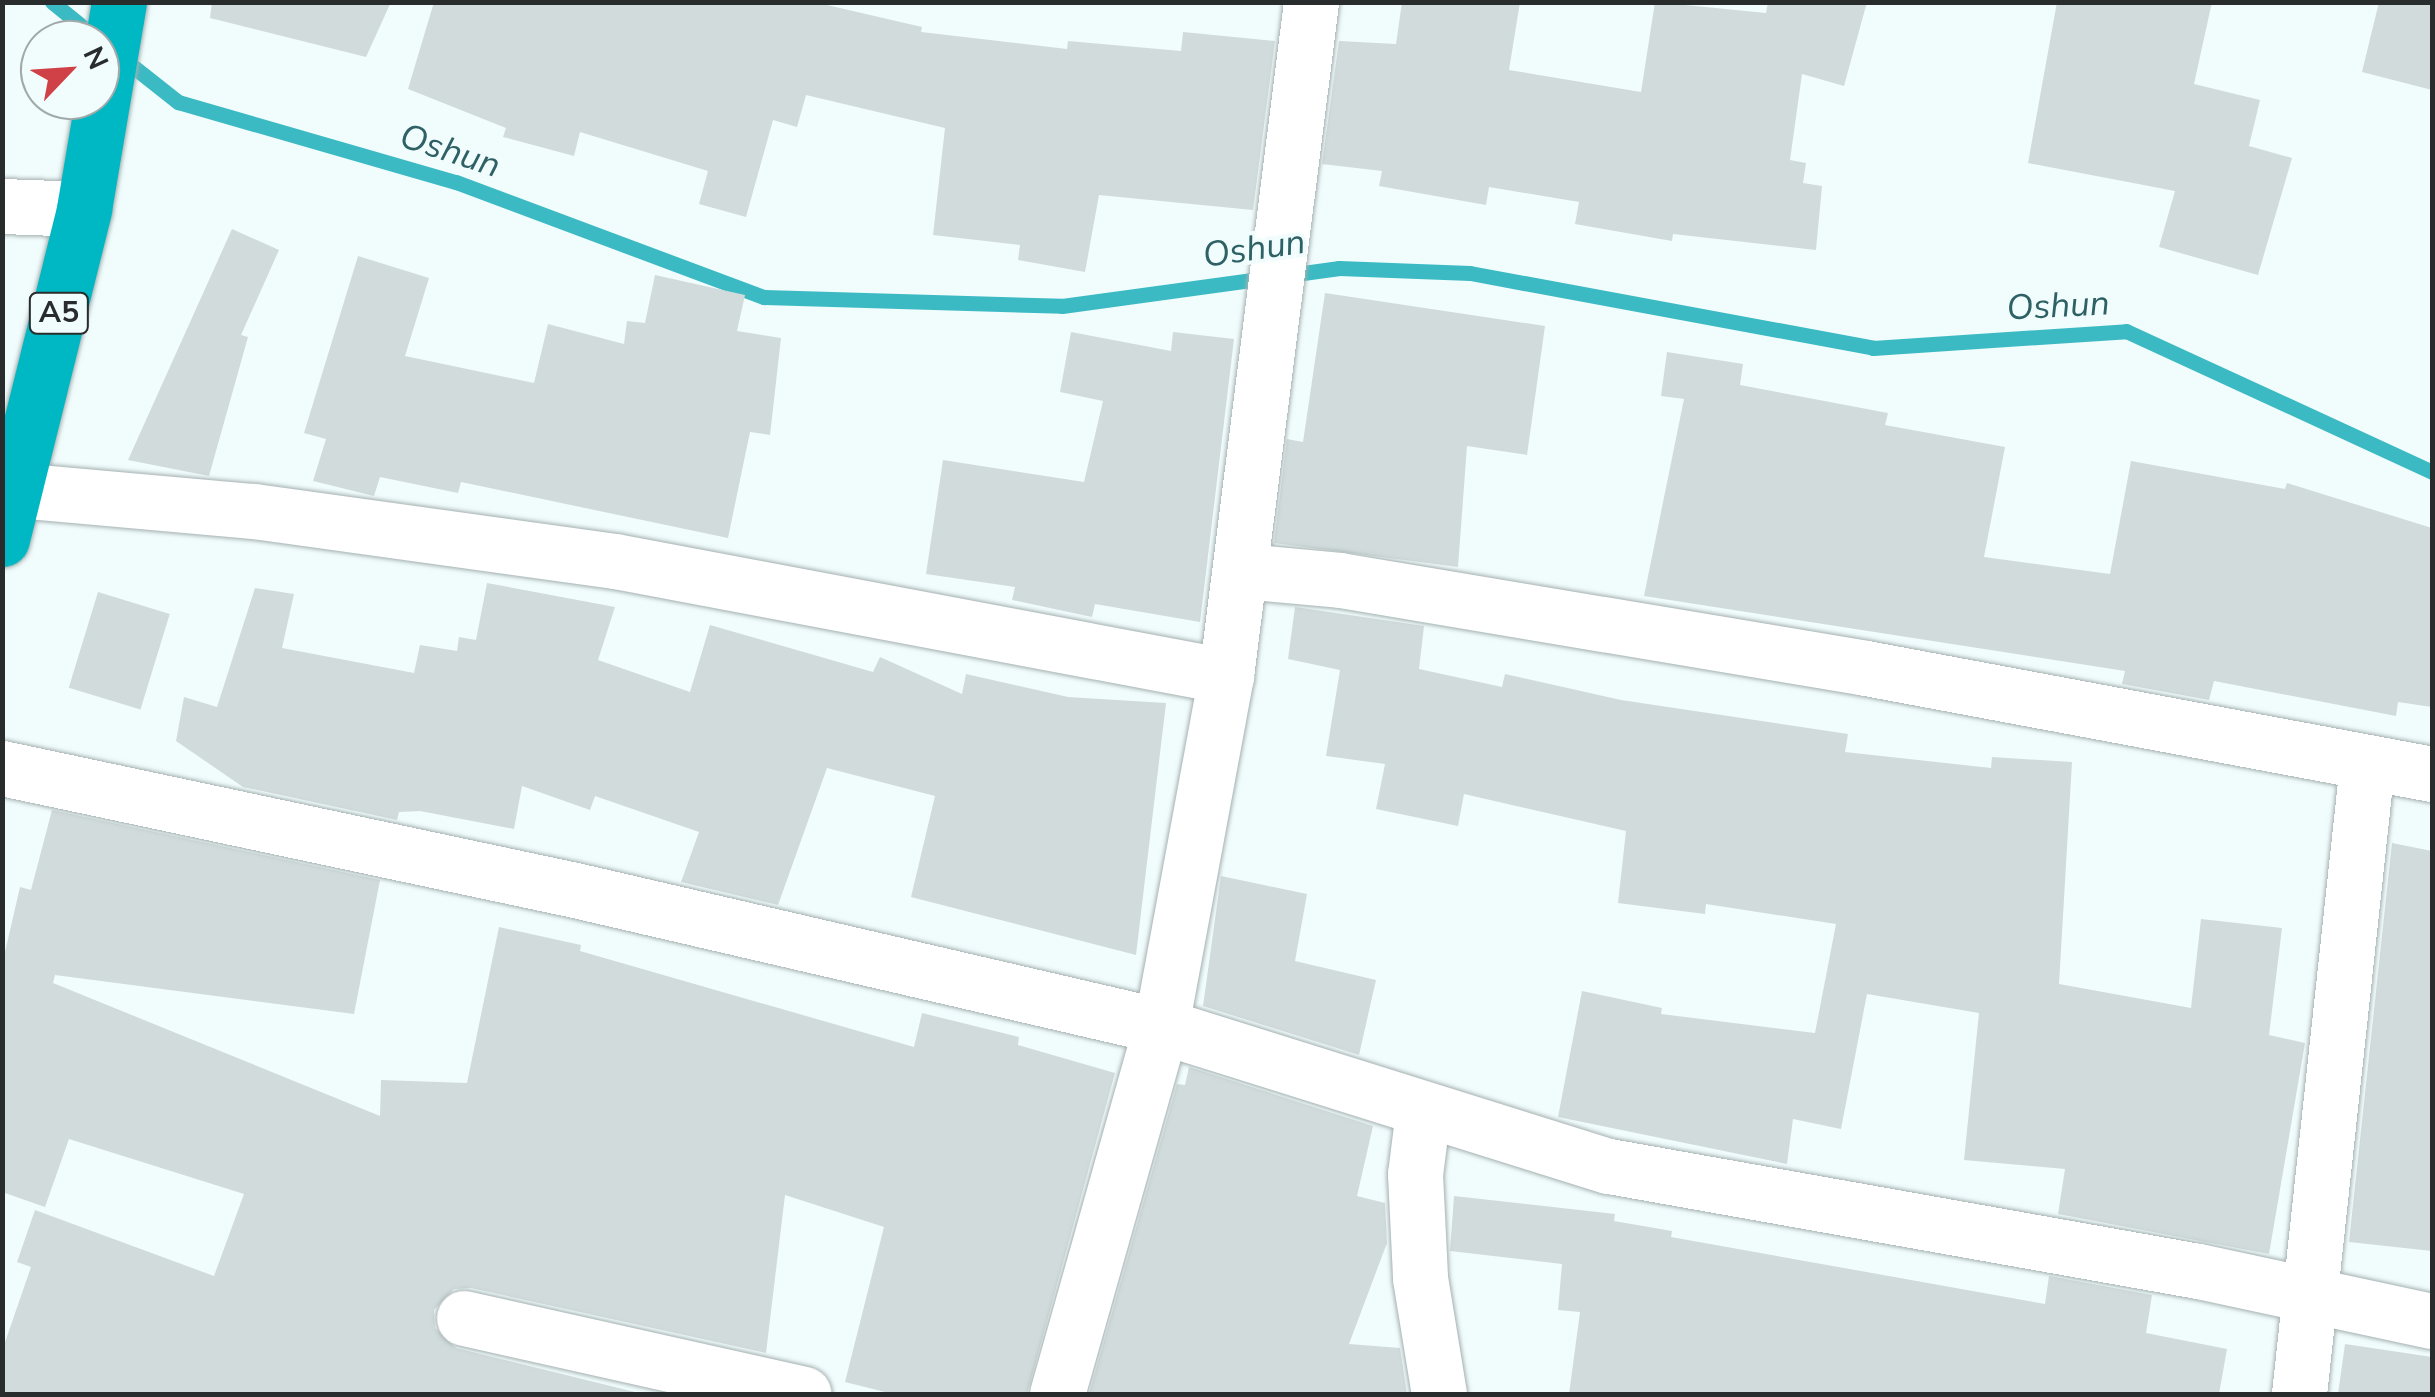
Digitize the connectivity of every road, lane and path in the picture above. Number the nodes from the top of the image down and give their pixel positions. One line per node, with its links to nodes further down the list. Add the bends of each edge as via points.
1 (119, 2): 4 (highway, A5)
2 (1311, 2): 6 (street, via 1292,191 1266,325)
3 (2, 206): 4 (street)
4 (84, 209): 5 (highway, A5)
5 (10, 514): 7 (street, via 254,511 615,562)
6 (1242, 571): 7 (street); 8 (street, via 1340,580 1866,668)
7 (1226, 676): 11 (street)
8 (2367, 764): 10 (street); 13 (street)
9 (2, 768): 11 (street, via 575,890)
10 (2432, 774)
11 (1161, 1026): 12 (street); 17 (street)
12 (1423, 1111): 13 (street, via 1609,1166); 18 (street, via 1415,1174 1420,1278)
13 (2314, 1295): 15 (street); 19 (street)
14 (464, 1318): 16 (street)
15 (2432, 1320)
16 (804, 1394)
17 (1057, 1394)
18 (1439, 1394)
19 (2299, 1394)

